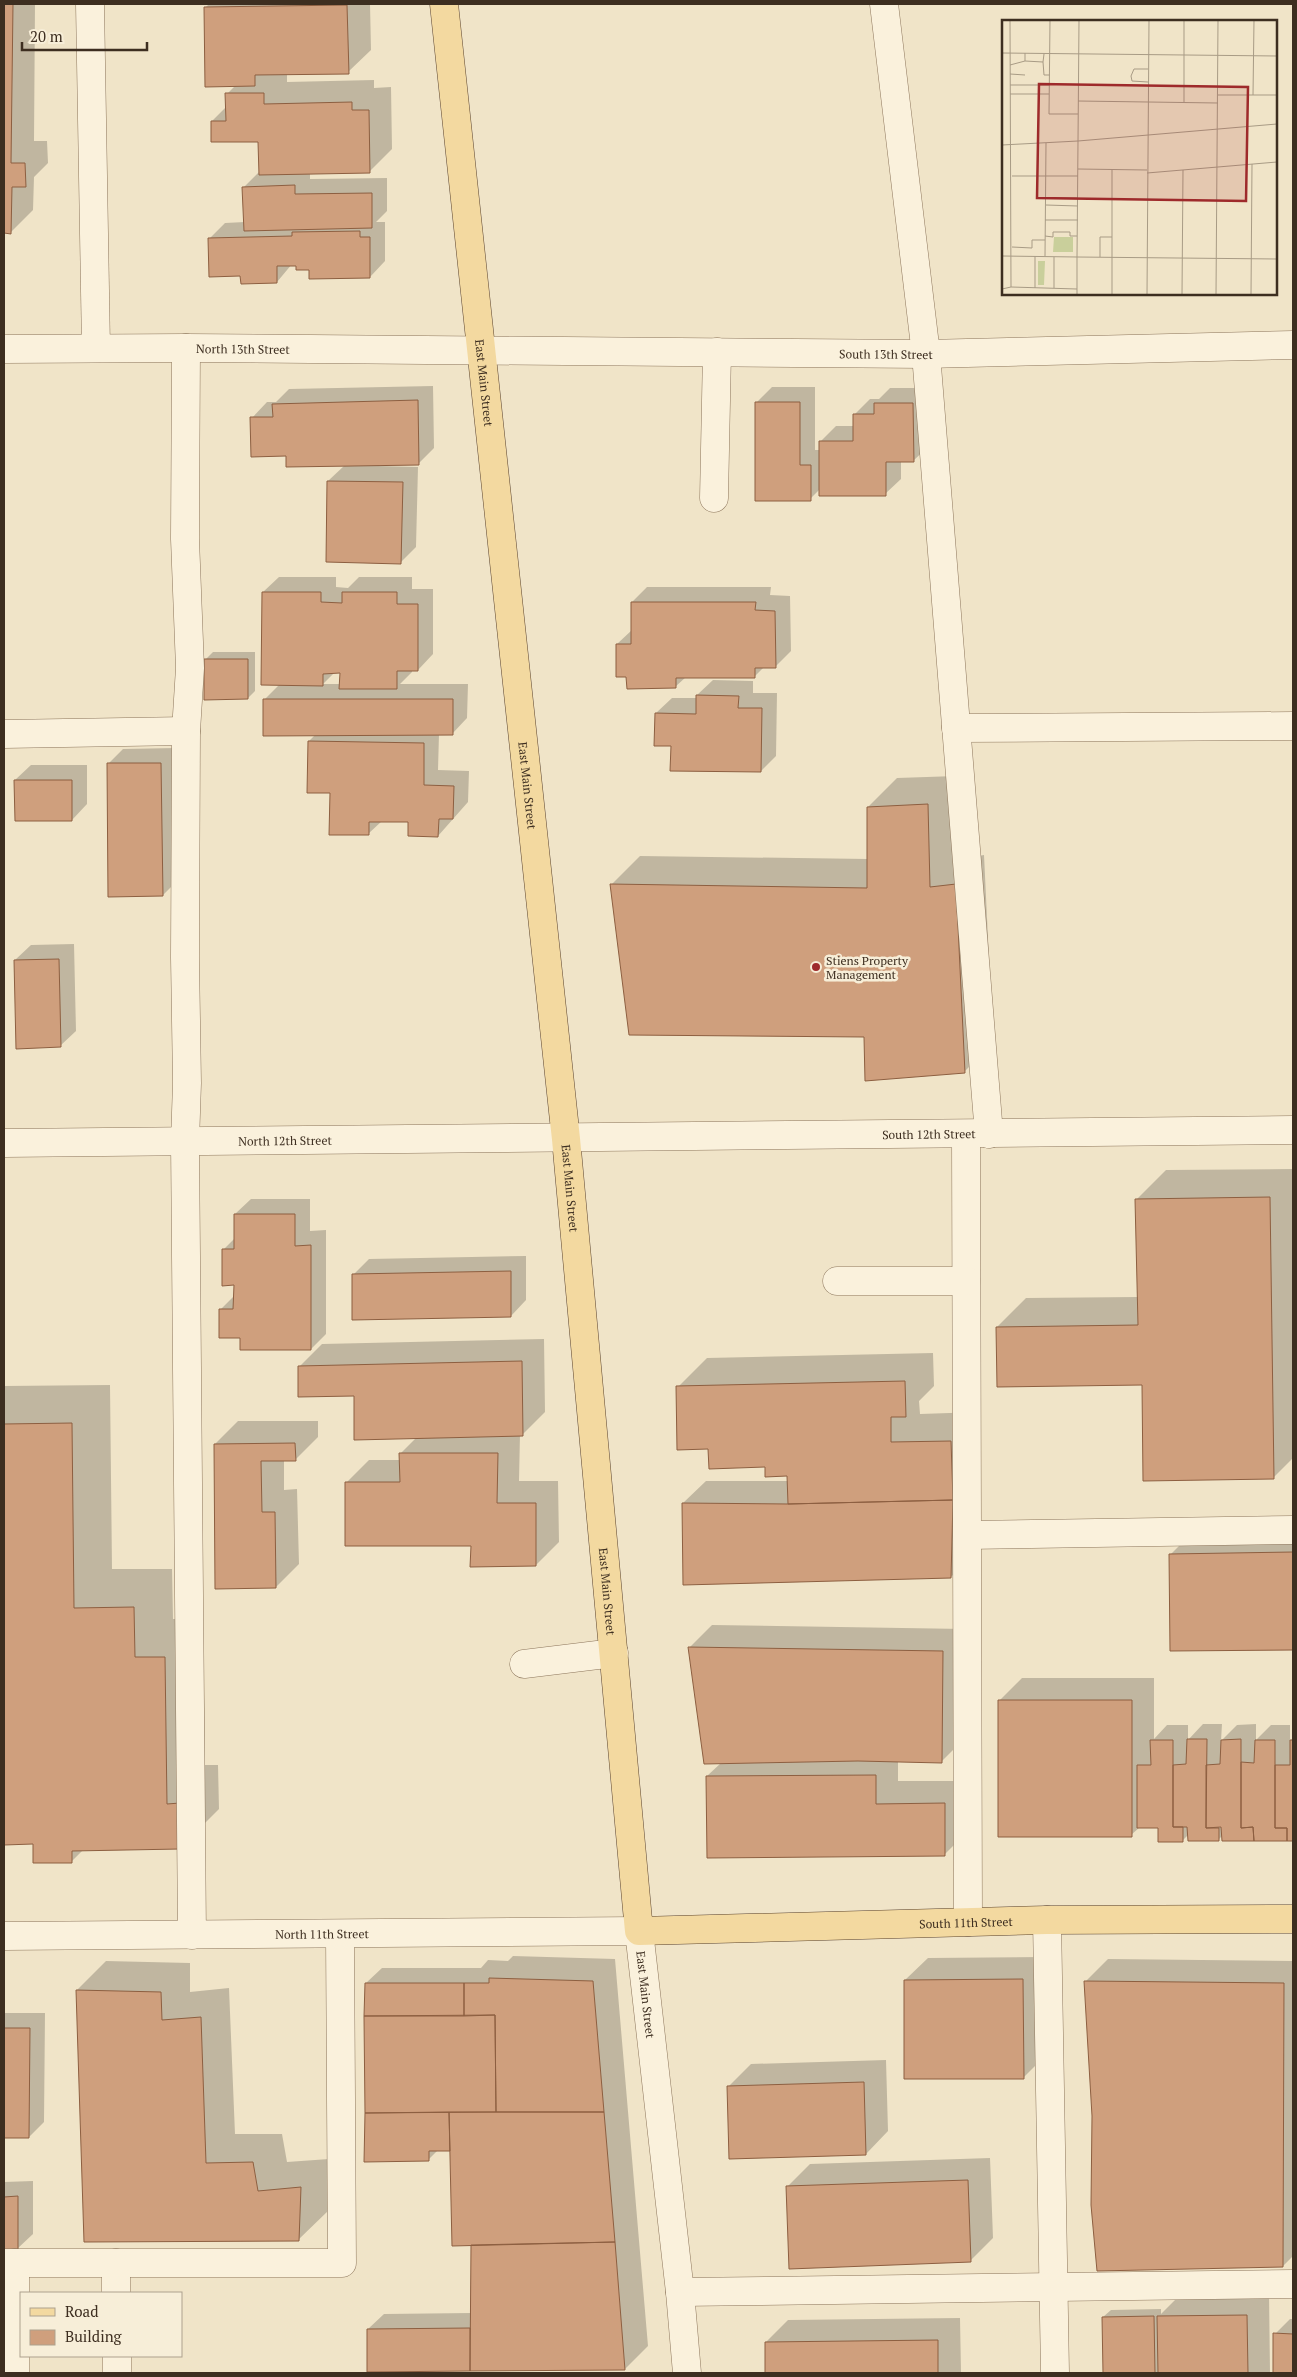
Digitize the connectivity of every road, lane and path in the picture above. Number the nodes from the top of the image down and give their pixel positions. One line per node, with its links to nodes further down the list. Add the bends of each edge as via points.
1 (90, 4): 5 (street)
2 (444, 4): 8 (main road, East Main Street)
3 (884, 4): 10 (street)
4 (1293, 345): 10 (street, South 13th Street)
5 (96, 348): 6 (street, North 13th Street); 7 (street, North 13th Street)
6 (186, 348): 8 (street, North 13th Street); 14 (street, via 185,540 190,668)
7 (4, 349)
8 (480, 350): 9 (street, South 13th Street); 18 (main road, East Main Street)
9 (717, 352): 10 (street, South 13th Street); 11 (street)
10 (926, 354): 13 (street)
11 (714, 498)
12 (1293, 726): 13 (street)
13 (956, 728): 17 (street)
14 (186, 730): 15 (street); 19 (street)
15 (4, 734)
16 (1293, 1130): 17 (street, South 12th Street)
17 (977, 1134): 18 (street, South 12th Street); 22 (street)
18 (566, 1139): 19 (street, North 12th Street); 25 (main road, East Main Street)
19 (185, 1142): 20 (street, North 12th Street); 32 (street)
20 (4, 1143)
21 (837, 1281): 22 (street)
22 (966, 1281): 24 (street)
23 (1293, 1530): 24 (street)
24 (967, 1535): 29 (street)
25 (614, 1653): 26 (street); 30 (main road, East Main Street)
26 (524, 1664)
27 (1293, 1919): 28 (main road, South 11th Street)
28 (1047, 1920): 29 (main road, South 11th Street); 37 (street)
29 (968, 1922): 30 (main road, South 11th Street)
30 (639, 1931): 31 (street, North 11th Street); 39 (street, East Main Street)
31 (340, 1934): 32 (street, North 11th Street); 35 (street, via 342,2263)
32 (192, 1935): 33 (street, North 11th Street)
33 (4, 1936)
34 (10, 2263): 35 (street); 41 (street)
35 (116, 2263): 38 (street)
36 (1293, 2284): 37 (street)
37 (1054, 2288): 39 (street); 44 (street)
38 (116, 2292)
39 (680, 2292): 43 (street, East Main Street)
40 (117, 2357): 42 (street)
41 (16, 2373)
42 (117, 2373)
43 (687, 2373)
44 (1054, 2373)

